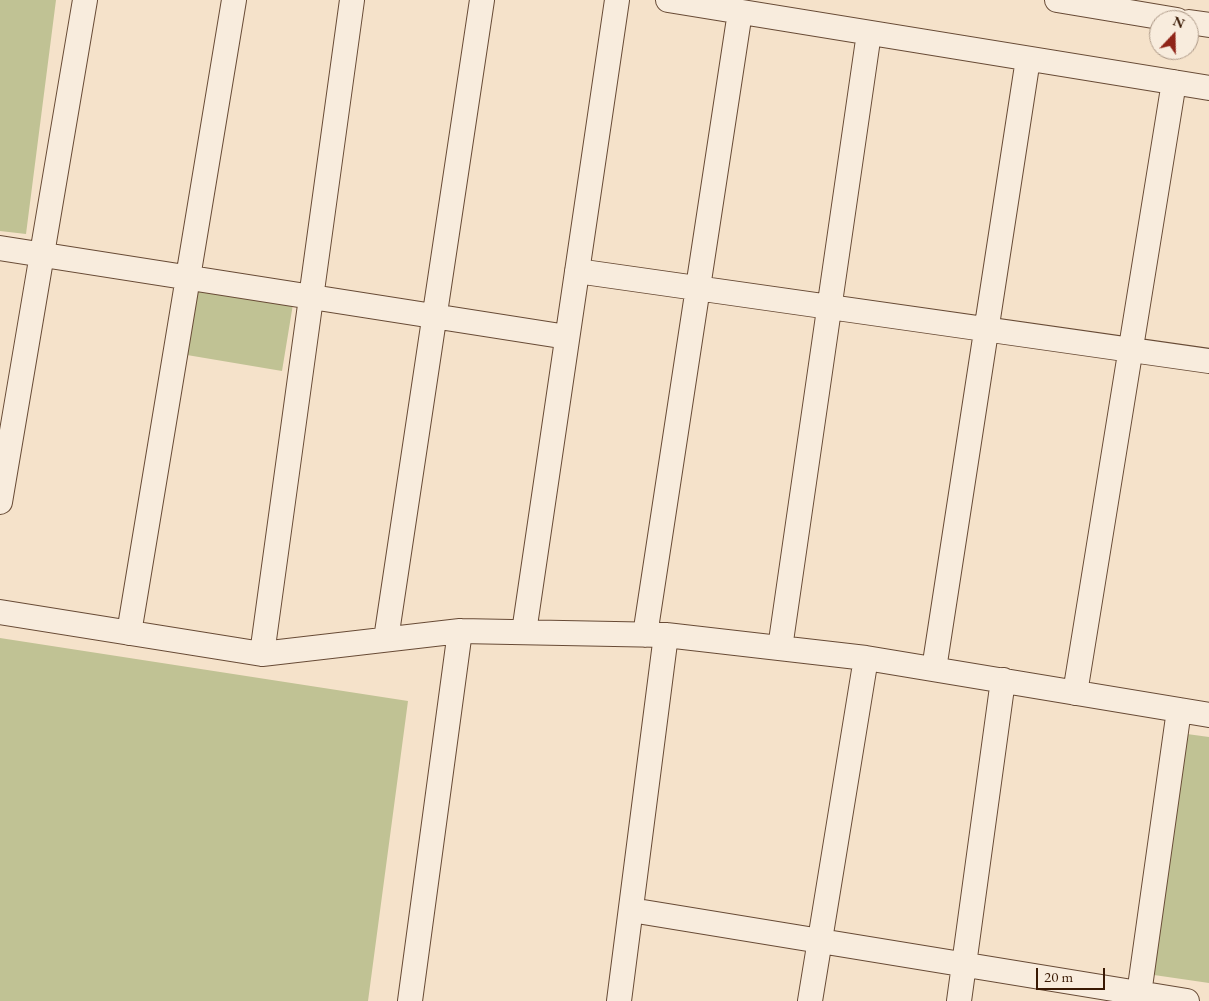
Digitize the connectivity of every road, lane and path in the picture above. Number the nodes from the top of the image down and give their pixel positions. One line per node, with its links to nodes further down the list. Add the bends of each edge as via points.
1 (85, 0): 15 (street)
2 (234, 0): 17 (street)
3 (352, 0): 19 (street)
4 (482, 0): 21 (street)
5 (617, 0): 16 (street)
6 (668, 0): 8 (street)
7 (1057, 0): 9 (street)
8 (740, 12): 10 (street); 18 (street)
9 (1149, 15)
10 (869, 33): 11 (street); 20 (street)
11 (1028, 59): 12 (street); 22 (street)
12 (1174, 82): 13 (street); 24 (street)
13 (1209, 88)
14 (0, 248): 15 (street)
15 (42, 254): 17 (street); 26 (street)
16 (577, 271): 18 (street); 23 (street)
17 (189, 277): 19 (street); 30 (street)
18 (698, 288): 20 (street); 31 (street)
19 (312, 297): 21 (street); 34 (street)
20 (830, 306): 22 (street); 33 (street)
21 (435, 316): 23 (street); 32 (street)
22 (986, 328): 24 (street); 36 (street)
23 (567, 337): 29 (street)
24 (1131, 349): 25 (street); 38 (street)
25 (1209, 362)
26 (0, 502)
27 (0, 612): 30 (street)
28 (460, 631): 29 (street); 32 (street); 45 (street)
29 (524, 632): 31 (street)
30 (129, 633): 34 (street)
31 (656, 635): 33 (street); 41 (street)
32 (386, 639): 34 (street)
33 (780, 648): 35 (street)
34 (262, 654)
35 (866, 658): 36 (street); 42 (street)
36 (934, 669): 37 (street)
37 (1002, 680): 38 (street); 43 (street)
38 (1075, 693): 39 (street)
39 (1179, 710): 40 (street); 44 (street)
40 (1209, 715)
41 (631, 910): 42 (street); 46 (street)
42 (820, 942): 43 (street); 47 (street)
43 (964, 965): 44 (street); 48 (street)
44 (1138, 997): 49 (street)
45 (410, 1001)
46 (618, 1001)
47 (810, 1001)
48 (959, 1001)
49 (1186, 1001)

